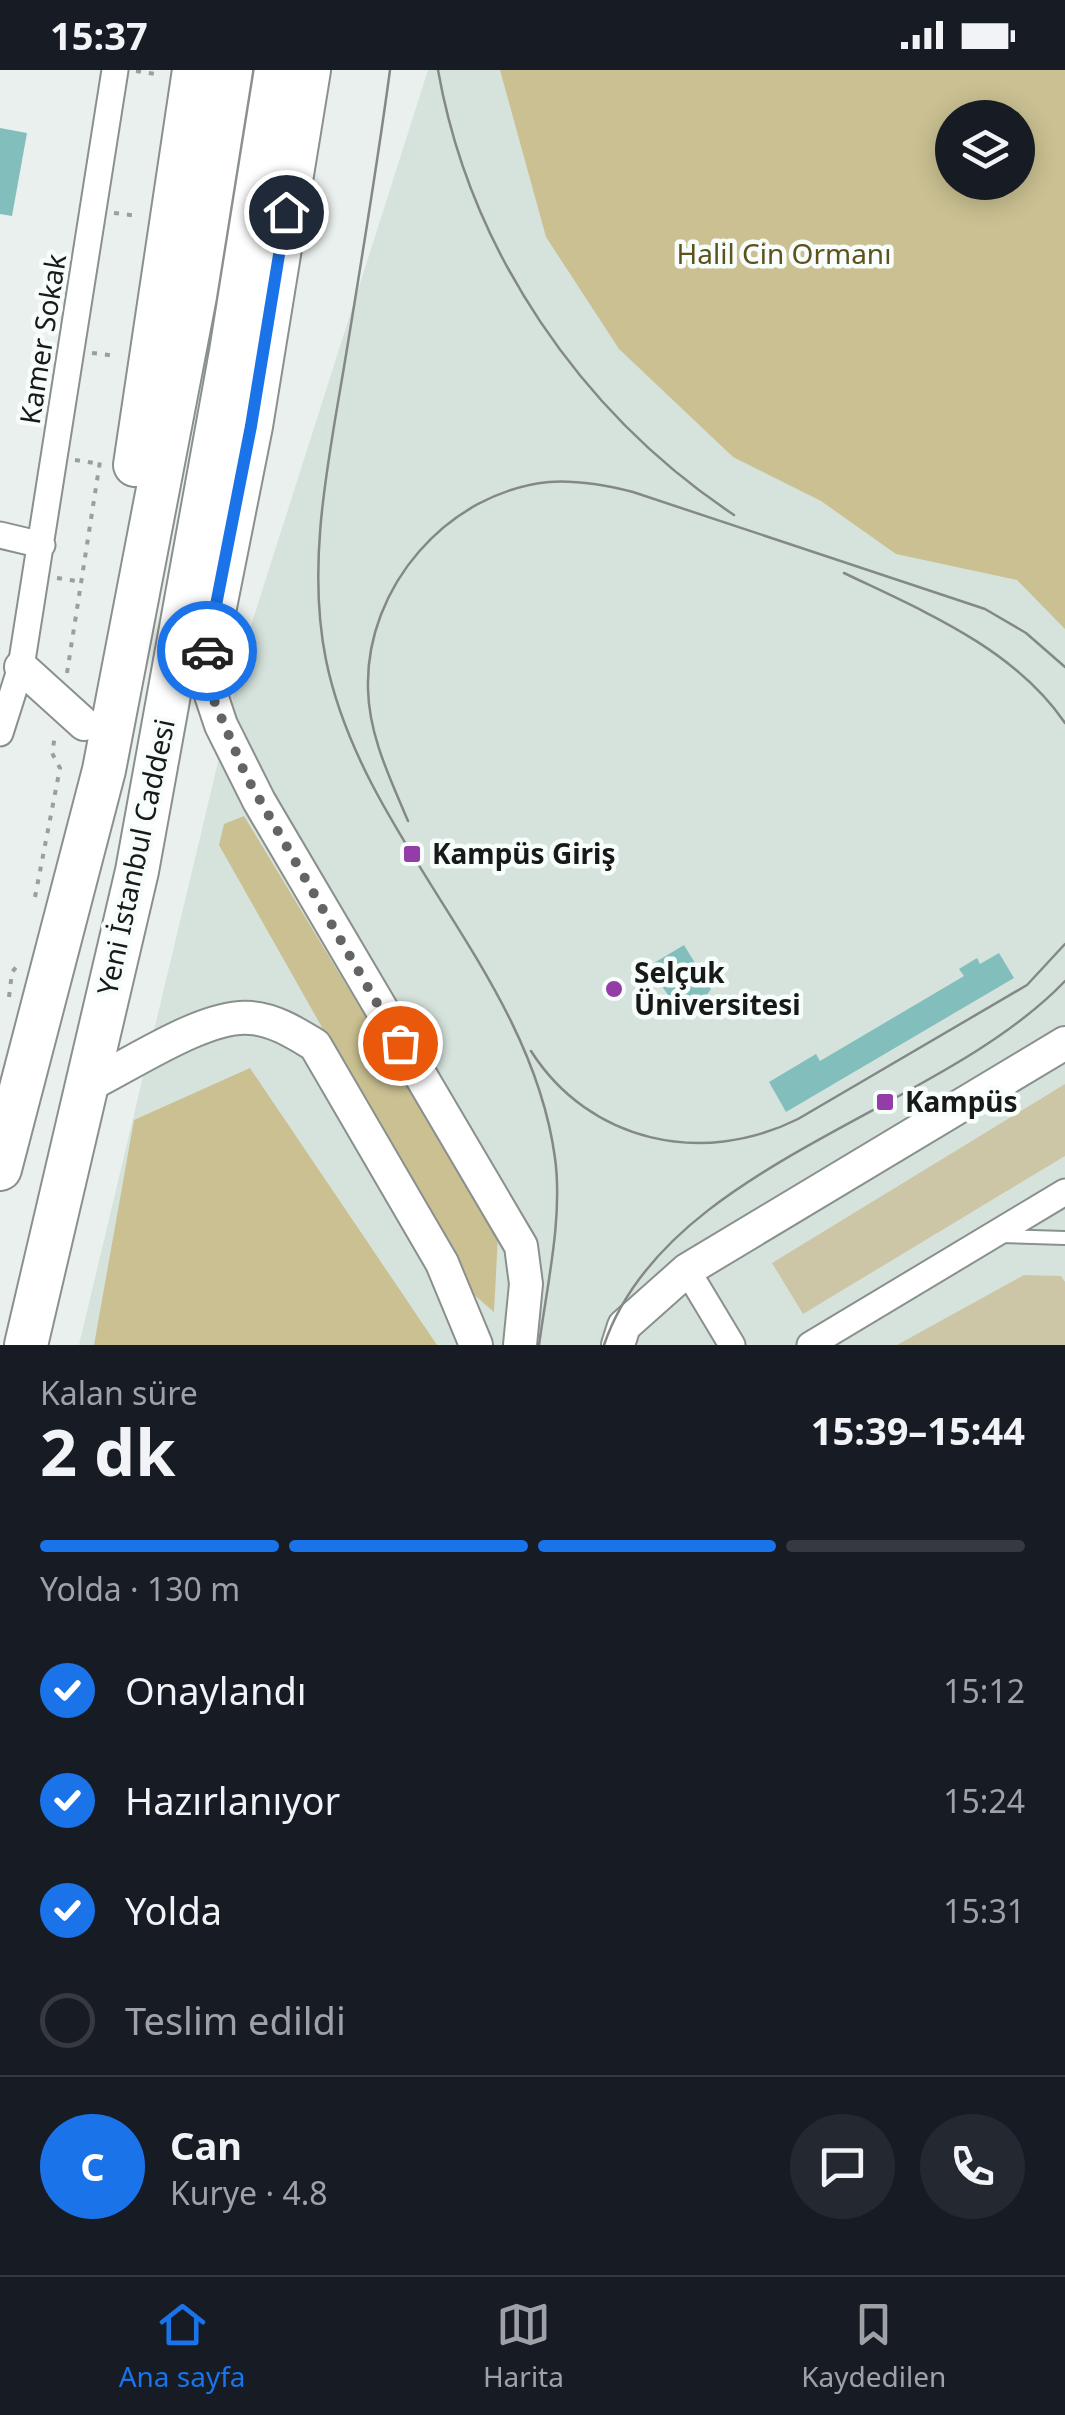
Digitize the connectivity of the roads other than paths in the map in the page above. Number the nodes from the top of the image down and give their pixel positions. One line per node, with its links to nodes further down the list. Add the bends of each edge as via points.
1 (115, 70): 7 (street, Kamer Sokak)
2 (232, 70): 12 (highway, Yeni İstanbul Caddesi, via 104,770)
3 (276, 70): 13 (highway, Yeni İstanbul Caddesi, via 138,871)
4 (309, 70): 9 (highway, via 251,426)
5 (172, 72): 10 (highway, via 128,512)
6 (0, 535): 7 (street)
7 (42, 545): 8 (street, Kamer Sokak)
8 (20, 667): 10 (street); 11 (street, Kamer Sokak)
9 (202, 672): 13 (highway); 23 (street, via 259,801 521,1246 526,1284)
10 (72, 713): 12 (highway)
11 (0, 734)
12 (25, 987): 16 (highway, Yeni İstanbul Caddesi)
13 (101, 1028): 15 (highway, Yeni İstanbul Caddesi)
14 (1065, 1043): 20 (street)
15 (87, 1086): 21 (highway, Yeni İstanbul Caddesi); 22 (street, via 215,1022 249,1017 282,1025 315,1046 442,1263)
16 (0, 1169)
17 (1065, 1192): 18 (street)
18 (993, 1236): 19 (lane); 26 (street)
19 (1065, 1238)
20 (688, 1270): 24 (street, via 624,1326); 25 (street)
21 (26, 1345)
22 (476, 1345)
23 (520, 1345)
24 (618, 1345)
25 (732, 1345)
26 (810, 1345)

